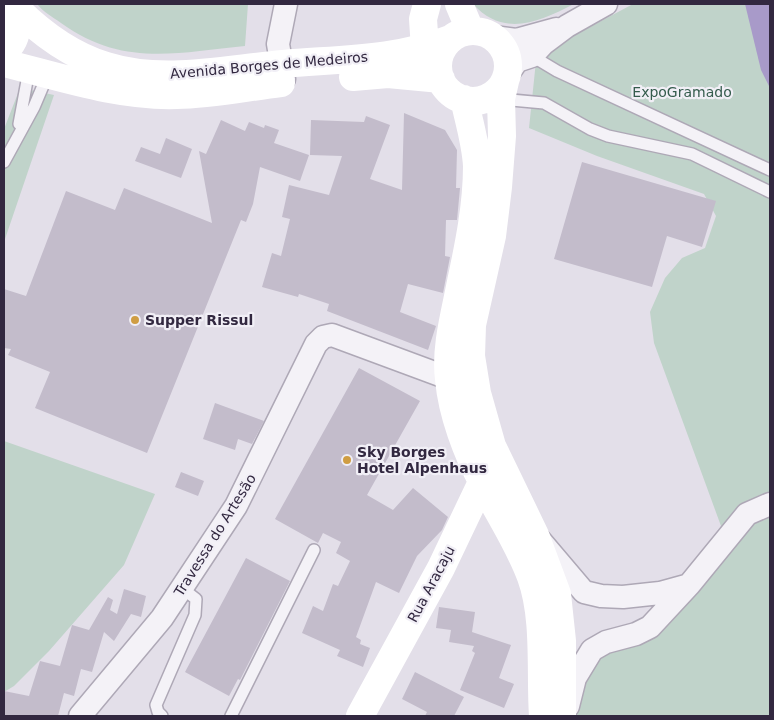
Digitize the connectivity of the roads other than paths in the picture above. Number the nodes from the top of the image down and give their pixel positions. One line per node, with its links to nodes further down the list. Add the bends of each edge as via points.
1 (286, 4): 12 (street, via 278,44)
2 (459, 4): 10 (main road)
3 (606, 4): 6 (street)
4 (13, 5): 7 (main road, via 18,26); 12 (main road, Avenida Borges de Medeiros, via 57,43 107,67 168,74)
5 (425, 11): 8 (main road, via 417,38); 9 (main road)
6 (567, 26): 10 (street, via 543,44); 10 (street, via 516,40)
7 (4, 51)
8 (385, 56): 9 (main road, Avenida Borges de Medeiros); 12 (main road, Avenida Borges de Medeiros)
9 (434, 64): 10 (main road, Avenida Borges de Medeiros); 10 (main road, via 450,91); 12 (main road, Avenida Borges de Medeiros, via 388,74)
10 (490, 65): 15 (lane, via 556,70); 16 (lane, via 544,103 590,129 608,136 692,154); 17 (main road, via 472,133 477,165 470,237 451,332); 18 (main road, via 502,136 492,236 472,325 471,356)
11 (27, 69): 12 (main road, Avenida Borges de Medeiros, via 103,88 153,95 179,95); 13 (lane); 13 (lane, via 34,107)
12 (283, 73)
13 (16, 138): 14 (lane)
14 (4, 162)
15 (770, 170)
16 (770, 192)
17 (448, 378): 18 (main road, via 457,372 463,374); 20 (main road, via 465,440); 25 (street, Travessa do Artesão, via 332,335 323,336 316,344 236,506)
18 (477, 393): 19 (main road)
19 (492, 446): 20 (main road, Rua Aracaju); 22 (main road)
20 (482, 482): 29 (main road, Rua Aracaju, via 441,568); 30 (main road, via 509,528 532,578 541,625)
21 (770, 504): 24 (street, via 747,514)
22 (536, 535): 24 (street, via 584,592 623,597 660,593); 31 (main road, via 557,594)
23 (314, 550): 28 (lane)
24 (689, 585): 31 (street, via 650,627 592,650 575,678)
25 (183, 589): 26 (street, Travessa do Artesão); 27 (lane, via 196,599 195,615 156,705)
26 (80, 716)
27 (162, 716)
28 (231, 716)
29 (360, 716)
30 (543, 716)
31 (564, 716)

